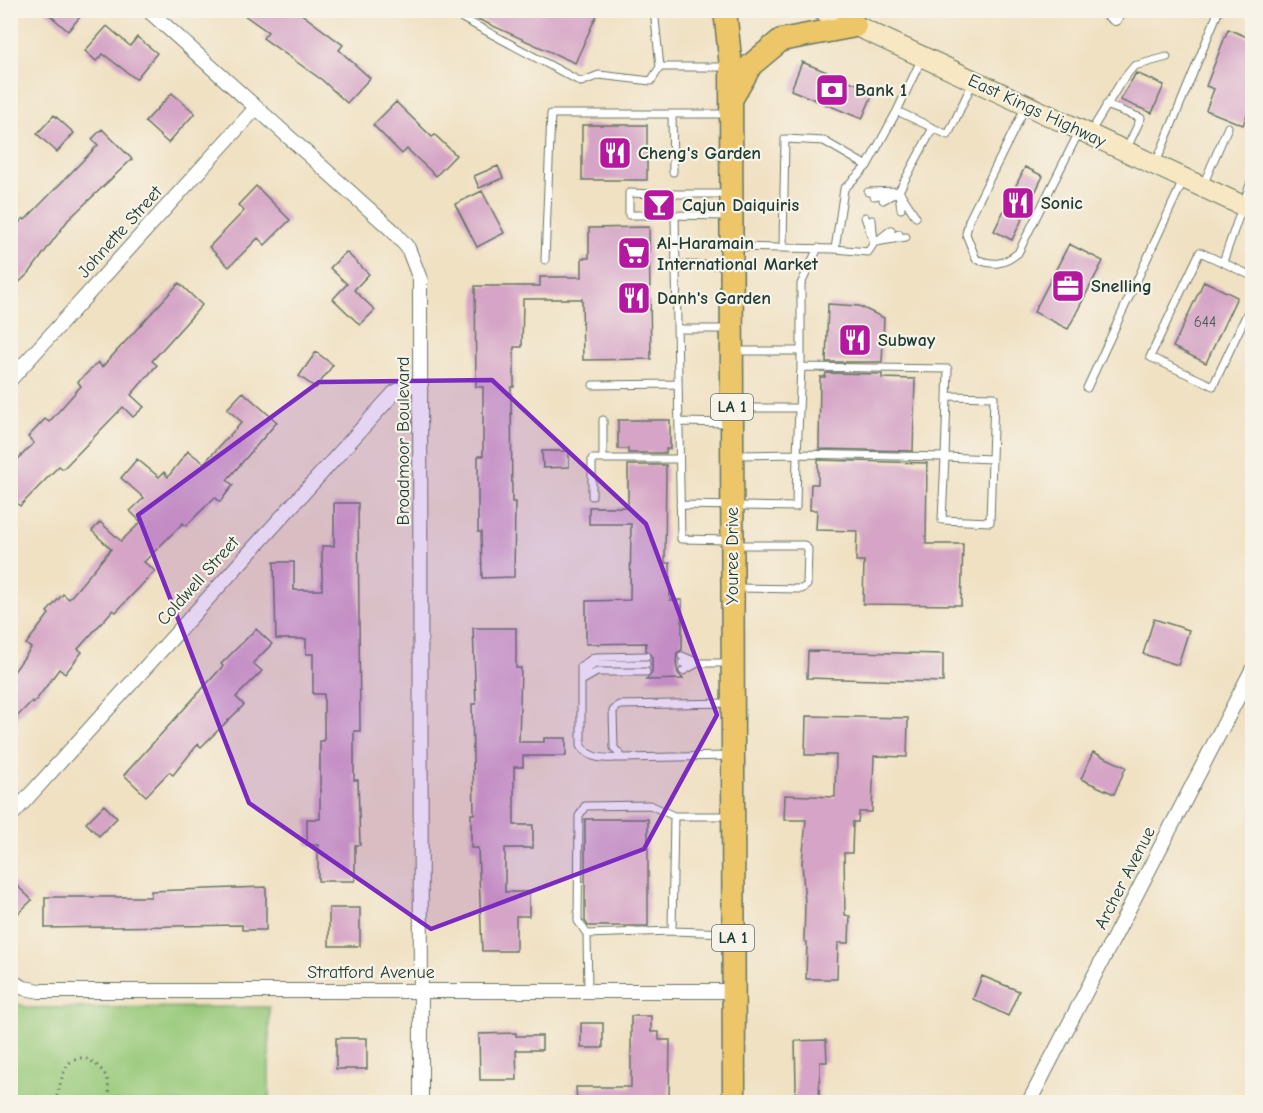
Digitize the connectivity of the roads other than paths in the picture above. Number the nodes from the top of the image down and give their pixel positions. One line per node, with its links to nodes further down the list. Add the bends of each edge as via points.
1 (148, 10): 16 (street, Broadmoor Boulevard)
2 (654, 10): 10 (lane)
3 (725, 10): 11 (main road, Youree Drive / LA 1)
4 (822, 10): 7 (main road, East Kings Highway)
5 (1219, 10): 23 (lane)
6 (465, 11): 10 (lane, via 462,18 581,82 599,75 651,81)
7 (850, 18): 9 (main road, East Kings Highway); 14 (main road, via 781,40 751,65)
8 (1167, 57): 13 (lane, via 1134,66)
9 (922, 58): 12 (main road, East Kings Highway); 17 (lane)
10 (660, 67): 11 (lane)
11 (731, 67): 14 (main road, Youree Drive / LA 1)
12 (974, 82): 15 (main road, East Kings Highway); 20 (lane, via 948,135)
13 (1106, 105): 21 (lane); 22 (lane, via 1141,118)
14 (731, 106): 18 (lane); 34 (main road, Youree Drive / LA 1)
15 (1026, 106): 21 (main road, East Kings Highway); 21 (lane, via 969,220 966,234 976,259 990,265 1006,262 1018,253)
16 (256, 108): 57 (street, Johnette Street); 58 (street, Broadmoor Boulevard, via 408,248 420,279)
17 (897, 111): 20 (lane); 24 (lane)
18 (672, 114): 25 (lane); 48 (lane, via 551,114)
19 (1228, 127): 28 (lane)
20 (933, 128): 29 (lane)
21 (1084, 133): 22 (main road, East Kings Highway)
22 (1125, 152): 23 (main road, East Kings Highway)
23 (1155, 165): 26 (main road, East Kings Highway)
24 (867, 166): 44 (lane, via 824,141 785,139); 46 (lane, via 844,189)
25 (673, 172)
26 (1184, 178): 28 (main road, East Kings Highway); 61 (lane)
27 (1252, 179): 35 (lane)
28 (1202, 186): 35 (main road, East Kings Highway)
29 (899, 191): 32 (lane); 33 (lane); 36 (lane); 39 (lane)
30 (654, 194): 37 (lane, via 629,193 629,215)
31 (667, 194): 34 (lane)
32 (871, 194)
33 (883, 200)
34 (731, 205): 47 (main road, Youree Drive / LA 1); 50 (lane, via 671,215)
35 (1248, 208): 49 (lane)
36 (901, 209)
37 (655, 215)
38 (861, 215): 43 (lane)
39 (913, 216)
40 (872, 220): 43 (lane)
41 (891, 230): 43 (lane)
42 (903, 236): 43 (lane)
43 (874, 243): 46 (lane, via 868,252)
44 (783, 246): 45 (lane); 47 (lane)
45 (818, 248): 46 (lane); 55 (lane, via 801,285)
46 (835, 249)
47 (732, 256): 50 (lane); 54 (main road, Youree Drive / LA 1)
48 (545, 260)
49 (1223, 262): 51 (lane); 52 (lane, via 1200,252 1150,357 1213,386)
50 (676, 265): 53 (lane)
51 (1252, 276)
52 (1252, 303)
53 (677, 329): 54 (lane); 59 (lane)
54 (732, 340): 55 (lane); 64 (main road, Youree Drive / LA 1)
55 (801, 351): 56 (lane)
56 (801, 367): 62 (lane, via 948,369); 63 (lane)
57 (10, 380)
58 (421, 384): 87 (street, Coldwell Street, via 394,393); 92 (street, Broadmoor Boulevard)
59 (678, 384): 60 (lane); 66 (lane)
60 (593, 385)
61 (1087, 388)
62 (947, 396): 69 (lane); 72 (lane, via 994,397)
63 (799, 408): 64 (lane); 67 (lane)
64 (732, 415): 66 (lane); 68 (main road, Youree Drive / LA 1)
65 (603, 420): 70 (lane)
66 (679, 422): 71 (lane)
67 (797, 454): 68 (lane); 69 (lane); 75 (lane, via 796,507)
68 (732, 455): 75 (main road, Youree Drive / LA 1)
69 (945, 457): 72 (lane); 72 (lane, via 942,520 954,521 990,522)
70 (603, 459): 71 (lane); 73 (lane, via 592,459)
71 (680, 459): 74 (lane)
72 (992, 459)
73 (592, 496)
74 (680, 505): 75 (lane); 76 (lane, via 681,539)
75 (732, 506): 76 (main road, Youree Drive / LA 1)
76 (732, 542): 77 (main road, Youree Drive / LA 1); 77 (lane, via 804,545 808,549 807,585 802,589)
77 (732, 588): 79 (main road, Youree Drive / LA 1)
78 (698, 663): 78 (lane, via 682,663); 79 (lane)
79 (732, 663): 82 (main road, Youree Drive / LA 1)
80 (1252, 670): 97 (street, Archer Avenue)
81 (581, 682): 81 (lane, via 581,666 595,657 646,664 597,672); 84 (lane, via 581,746 597,758)
82 (732, 703): 83 (main road, Youree Drive / LA 1); 84 (lane, via 618,705 613,711 614,748)
83 (733, 756): 84 (lane); 86 (main road, Youree Drive / LA 1)
84 (623, 758)
85 (674, 816): 86 (lane); 88 (lane); 90 (lane, via 650,805 585,806 579,816 578,921)
86 (733, 816): 89 (main road, Youree Drive / LA 1)
87 (10, 817)
88 (672, 931): 89 (lane); 90 (lane)
89 (733, 933): 94 (main road, Youree Drive / LA 1)
90 (587, 934): 93 (lane)
91 (10, 981): 92 (street, Stratford Avenue, via 40,990)
92 (421, 989): 93 (street, Stratford Avenue); 95 (street, Broadmoor Boulevard)
93 (588, 990): 94 (street, Stratford Avenue)
94 (733, 990): 96 (main road, Youree Drive / LA 1)
95 (421, 1102)
96 (734, 1102)
97 (1029, 1102)

